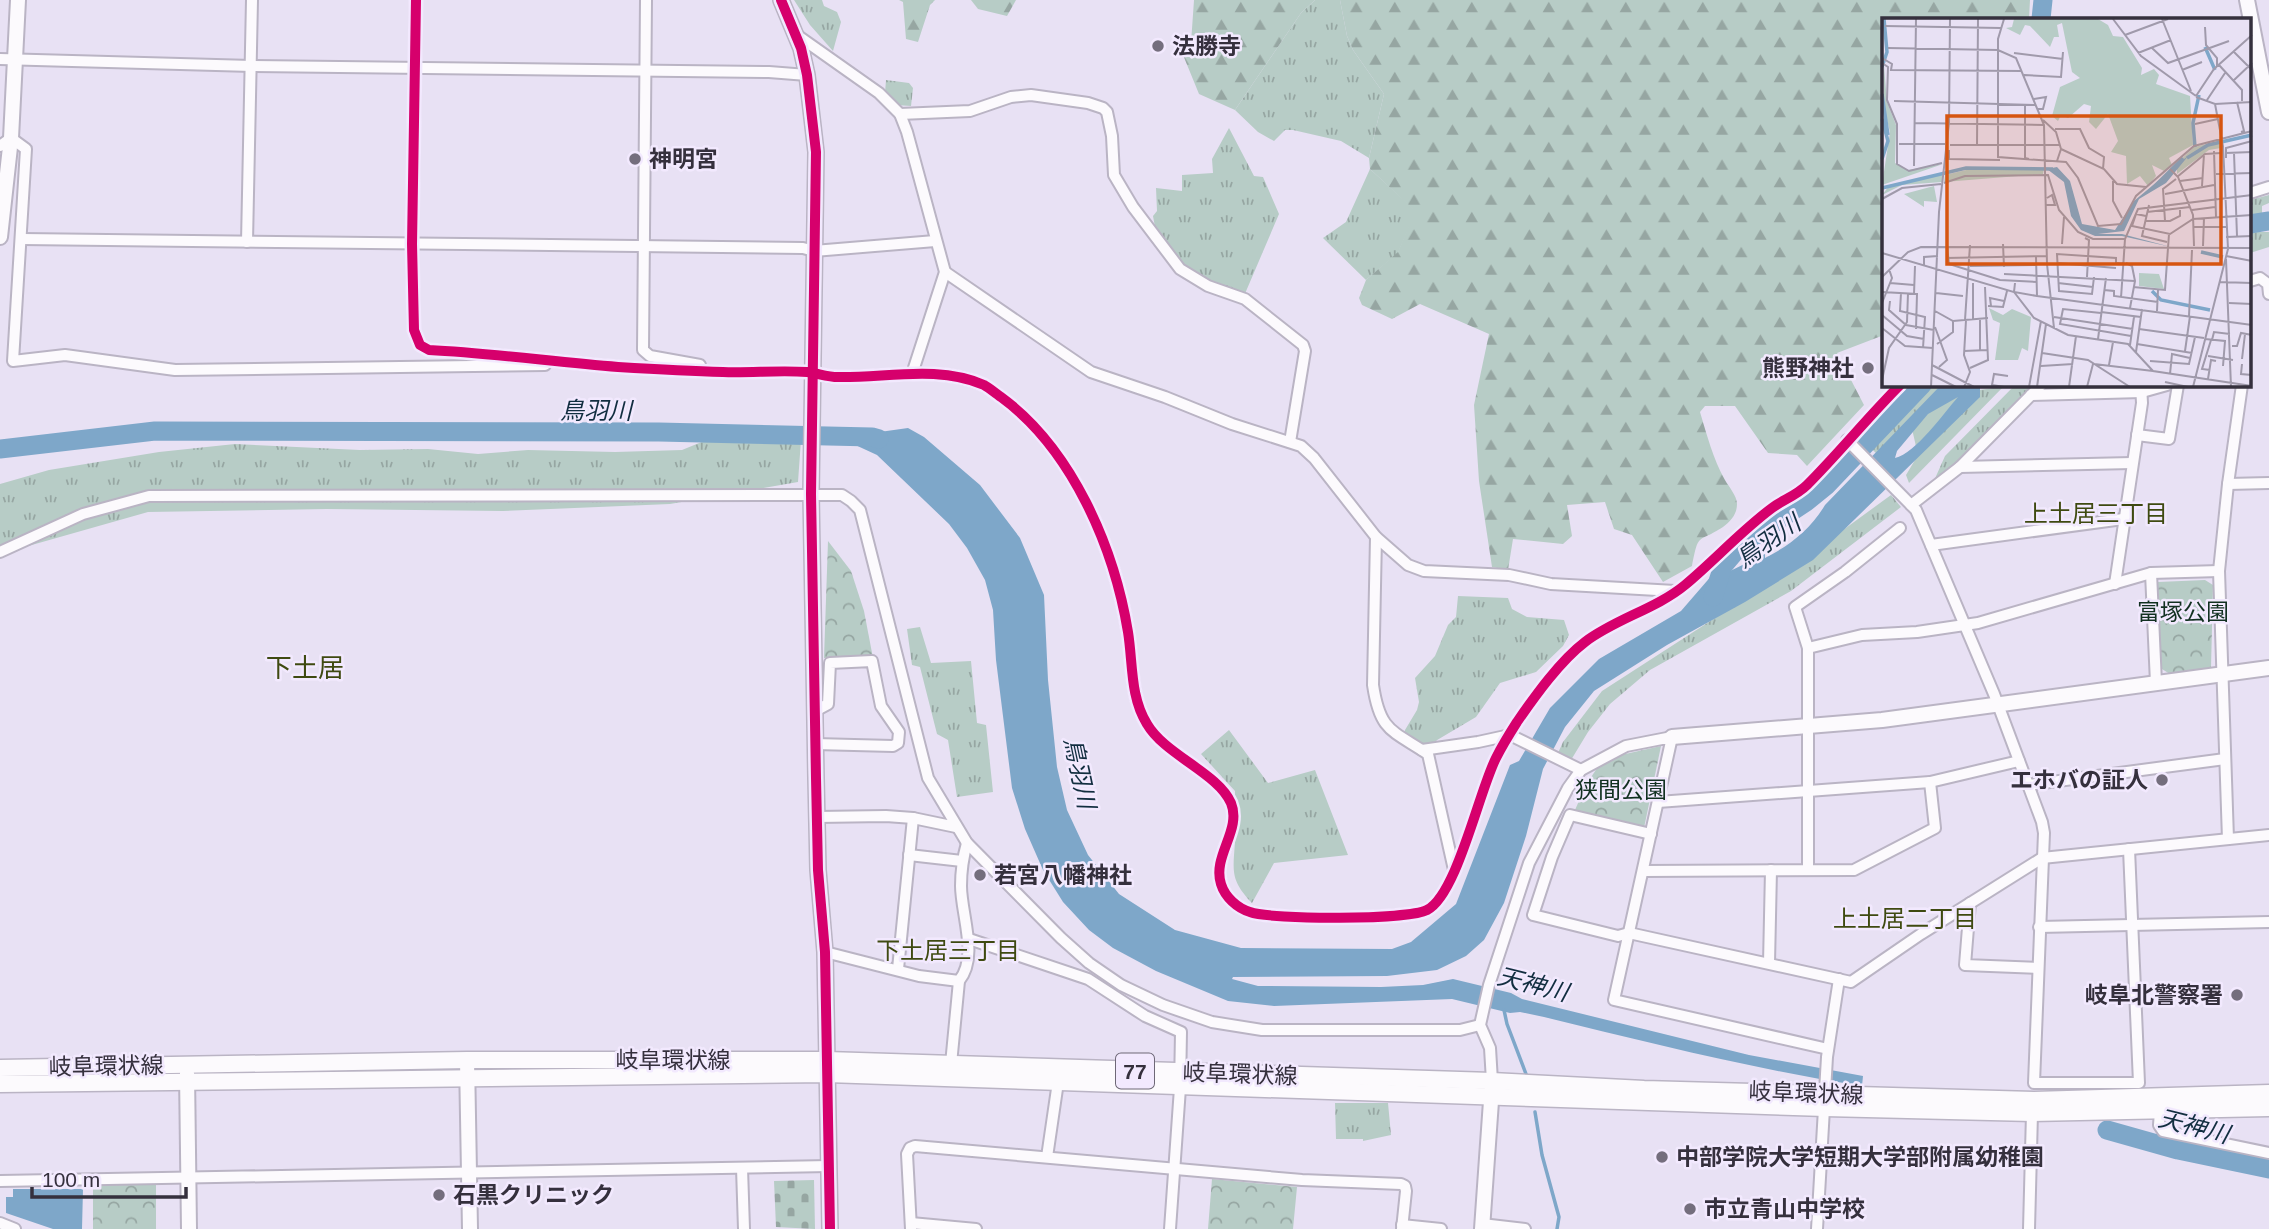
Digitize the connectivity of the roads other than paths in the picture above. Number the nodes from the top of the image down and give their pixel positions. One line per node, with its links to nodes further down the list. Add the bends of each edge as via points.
1 (18, 0): 11 (street)
2 (252, 0): 12 (street)
3 (416, 0): 13 (street)
4 (646, 0): 14 (street)
5 (781, 0): 9 (street)
6 (2247, 0): 7 (street)
7 (2249, 18)
8 (2252, 32): 16 (street)
9 (794, 33): 15 (street); 17 (street, via 879,93)
10 (0, 59): 11 (street)
11 (17, 59): 12 (street); 18 (street)
12 (251, 66): 13 (street); 24 (street)
13 (415, 68): 14 (street); 25 (street)
14 (645, 70): 15 (street); 26 (street)
15 (807, 75): 27 (street, via 816,152)
16 (2269, 112)
17 (900, 114): 23 (street); 42 (street, via 970,111 1031,95 1103,108 1112,136 1114,174 1180,269 1208,286 1245,299 1303,345)
18 (6, 142): 21 (street); 22 (street, via 26,149)
19 (2269, 187): 20 (street)
20 (2252, 192)
21 (0, 237)
22 (22, 239): 24 (street); 31 (street, via 13,361 65,355 175,370)
23 (935, 241): 27 (street); 28 (street)
24 (247, 242): 25 (street)
25 (412, 244): 26 (street); 31 (street, via 414,330 421,345 429,350)
26 (645, 244): 27 (street); 32 (street, via 643,350 650,356)
27 (814, 251): 34 (street)
28 (945, 272): 33 (street); 42 (street, via 1091,372)
29 (2252, 280): 30 (street, via 2260,278 2268,284)
30 (2269, 294)
31 (593, 364): 32 (street)
32 (720, 372): 34 (street)
33 (912, 374): 34 (street); 89 (street, via 953,377 986,386 1042,433 1066,466 1114,572 1143,720 1154,735 1218,786 1233,808 1233,824 1218,866 1224,892 1234,903 1272,916 1402,917 1426,911 1440,900)
34 (812, 377): 48 (street)
35 (1898, 387): 43 (street)
36 (2039, 387): 40 (street)
37 (2178, 387): 41 (street, via 2169,439)
38 (2242, 387): 47 (street)
39 (2142, 389): 40 (street); 41 (street)
40 (2031, 395): 45 (street)
41 (2137, 435): 44 (street)
42 (1290, 442): 52 (street, via 1314,458)
43 (1849, 443): 49 (street); 58 (street, via 1803,489 1773,507)
44 (2132, 463): 45 (street); 50 (street)
45 (1960, 467): 49 (street)
46 (2269, 483): 47 (street)
47 (2228, 484): 55 (street)
48 (812, 490): 54 (street, via 149,496 83,514); 65 (street); 80 (street, via 842,495 860,510 928,778)
49 (1909, 503): 53 (street)
50 (2123, 519): 53 (street); 57 (street)
51 (1900, 528): 60 (street, via 1795,607)
52 (1376, 537): 58 (street, via 1408,565 1424,571); 70 (street, via 1373,685 1377,709 1399,738)
53 (1931, 545): 59 (street)
54 (0, 552)
55 (2219, 571): 56 (street); 62 (street)
56 (2151, 573): 57 (street); 63 (street)
57 (2115, 584): 59 (street)
58 (1678, 591): 67 (street, via 1587,640 1564,662)
59 (1964, 626): 60 (street, via 1862,635); 64 (street)
60 (1808, 648): 66 (street)
61 (2269, 668): 62 (street)
62 (2222, 674): 63 (street); 71 (street)
63 (2156, 683): 64 (street)
64 (1998, 704): 66 (street); 72 (street)
65 (816, 710): 69 (street); 69 (street, via 828,704 830,663 872,661 881,706 899,732 893,746)
66 (1809, 725): 68 (street); 76 (street)
67 (1510, 734): 70 (street); 73 (street); 89 (street, via 1495,760)
68 (1672, 737): 73 (street, via 1626,746); 77 (street)
69 (816, 744): 78 (street)
70 (1422, 750): 89 (street, via 1428,754)
71 (2225, 759): 75 (street); 83 (street)
72 (2019, 761): 74 (street); 75 (street)
73 (1577, 769): 105 (street, via 1529,863)
74 (1930, 782): 76 (street); 91 (street, via 1935,828 1854,870)
75 (2028, 785): 87 (street, via 2042,822)
76 (1809, 792): 77 (street); 91 (street)
77 (1658, 802): 81 (street)
78 (817, 817): 79 (street); 99 (street)
79 (913, 818): 80 (street); 86 (street)
80 (956, 827): 84 (street)
81 (1651, 834): 92 (street); 97 (street, via 1570,815 1533,915 1618,936)
82 (2269, 835): 83 (street)
83 (2228, 839): 85 (street)
84 (967, 843): 88 (street); 105 (street, via 1089,963 1121,985 1175,1010 1262,1030 1460,1030)
85 (2129, 849): 87 (street); 95 (street)
86 (909, 855): 88 (street); 102 (street)
87 (2042, 858): 93 (street); 96 (street)
88 (962, 861): 98 (street)
89 (1454, 870)
90 (1771, 870): 91 (street); 92 (street); 100 (street)
91 (1808, 870)
92 (1643, 871): 97 (street)
93 (1970, 903): 101 (street, via 1965,965); 103 (street, via 1851,982)
94 (2269, 922): 95 (street)
95 (2133, 925): 96 (street); 101 (street, via 2139,1083 2034,1083)
96 (2039, 927): 101 (street)
97 (1629, 933): 100 (street); 106 (street, via 1614,1000)
98 (969, 939): 104 (street); 112 (street, via 1088,979 1145,1016 1181,1032)
99 (825, 952): 102 (street); 109 (street)
100 (1769, 963): 103 (street)
101 (2038, 968)
102 (898, 969): 104 (street)
103 (1839, 979): 106 (street)
104 (959, 981): 107 (street)
105 (1480, 1025): 116 (street, via 1490,1048)
106 (1828, 1053): 118 (street)
107 (951, 1064): 109 (main road, 岐阜環状線 / 77); 112 (main road, 岐阜環状線 / 77)
108 (187, 1065): 110 (main road, 岐阜環状線 / 77); 111 (main road, 岐阜環状線 / 77); 114 (street)
109 (827, 1067): 111 (main road, 岐阜環状線 / 77); 113 (main road, 岐阜環状線 / 77); 124 (street)
110 (0, 1068)
111 (467, 1069): 114 (main road, 岐阜環状線 / 77); 127 (street)
112 (1180, 1080): 113 (main road, 岐阜環状線 / 77); 116 (main road, 岐阜環状線 / 77); 126 (street)
113 (1058, 1082): 123 (street)
114 (187, 1083): 115 (main road, 岐阜環状線 / 77); 128 (street)
115 (0, 1084)
116 (1492, 1089): 118 (main road, 岐阜環状線 / 77, via 1644,1089); 132 (street)
117 (2269, 1093): 118 (main road, 岐阜環状線 / 77, via 2046,1100)
118 (1825, 1097): 121 (main road, 岐阜環状線 / 77); 143 (street)
119 (2269, 1108): 120 (main road, 岐阜環状線 / 77)
120 (2160, 1111): 121 (main road, 岐阜環状線 / 77); 122 (street, via 2159,1125 2164,1131)
121 (2032, 1113): 144 (street)
122 (2269, 1153)
123 (1047, 1157): 126 (street); 131 (street, via 910,1148)
124 (829, 1166): 125 (street); 138 (street)
125 (742, 1168): 127 (street); 137 (street)
126 (1175, 1169): 133 (street, via 1401,1184 1406,1191); 140 (street)
127 (469, 1172): 128 (street); 136 (street)
128 (188, 1177): 129 (street); 135 (street)
129 (0, 1181)
130 (0, 1223): 134 (street)
131 (911, 1226): 139 (street)
132 (1482, 1226): 142 (street)
133 (1402, 1227): 141 (street)
134 (15, 1229)
135 (189, 1229)
136 (470, 1229)
137 (744, 1229)
138 (830, 1229)
139 (976, 1229)
140 (1170, 1229)
141 (1441, 1229)
142 (1525, 1229)
143 (1817, 1229)
144 (2029, 1229)

